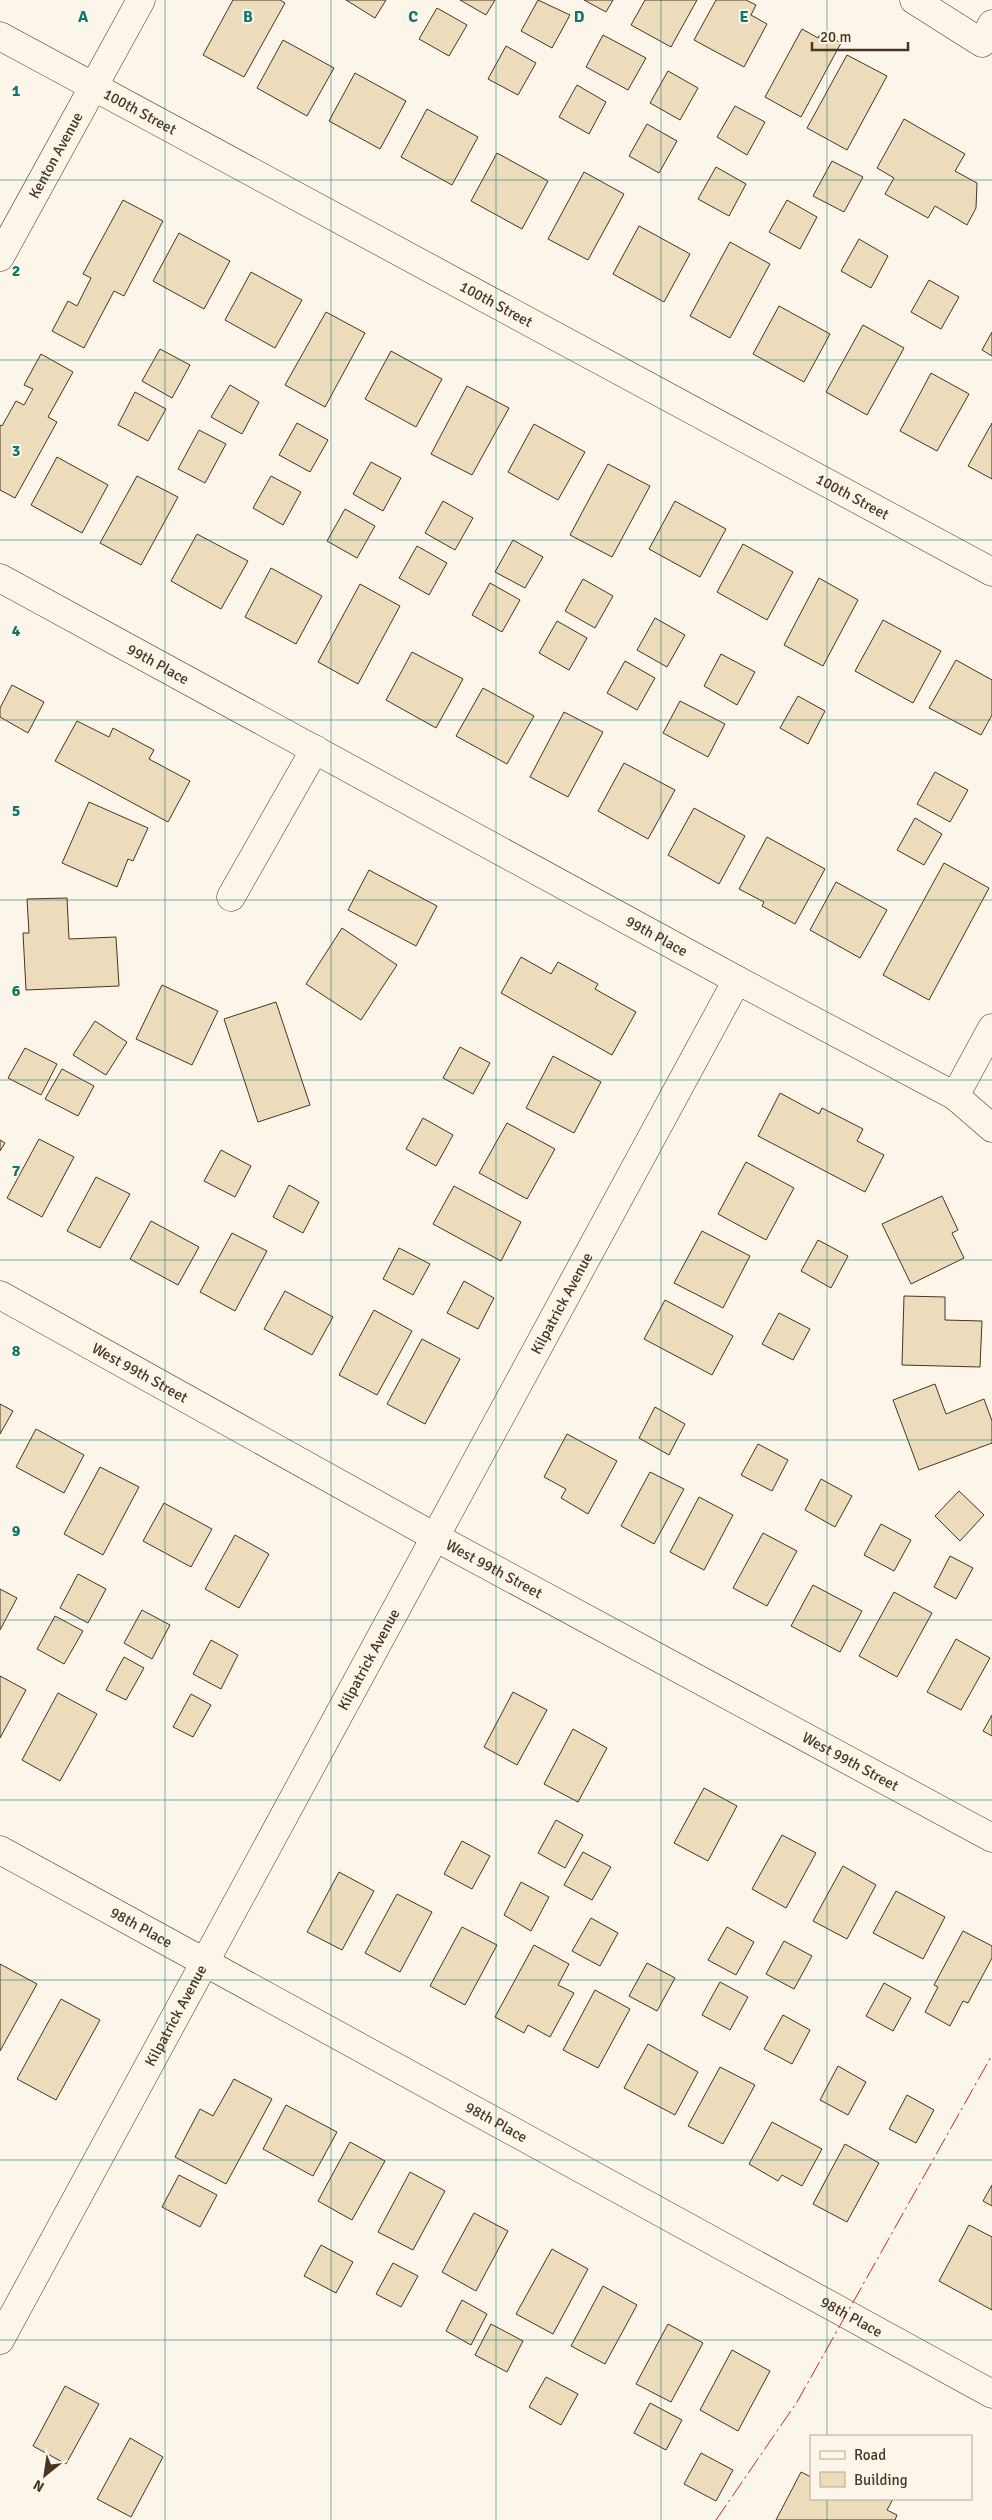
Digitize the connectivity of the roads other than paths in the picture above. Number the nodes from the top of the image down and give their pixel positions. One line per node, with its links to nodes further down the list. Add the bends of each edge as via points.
1 (141, 0): 5 (street, Kenton Avenue)
2 (914, 0): 3 (street)
3 (987, 33)
4 (0, 36): 5 (street, 100th Street)
5 (94, 87): 6 (street, Kenton Avenue); 7 (street, 100th Street)
6 (0, 257)
7 (992, 572)
8 (0, 578): 9 (street, 99th Place)
9 (316, 749): 10 (street); 11 (street, 99th Place)
10 (231, 897)
11 (737, 980): 13 (street, 99th Place); 16 (street, Kilpatrick Avenue)
12 (992, 1028): 13 (street)
13 (955, 1096): 14 (street, 99th Place)
14 (992, 1128)
15 (0, 1295): 16 (street, West 99th Street)
16 (435, 1537): 17 (street, West 99th Street); 19 (street, Kilpatrick Avenue)
17 (992, 1838)
18 (0, 1850): 19 (street, 98th Place)
19 (205, 1962): 20 (street, Kilpatrick Avenue); 21 (street, 98th Place)
20 (0, 2340)
21 (992, 2394)

